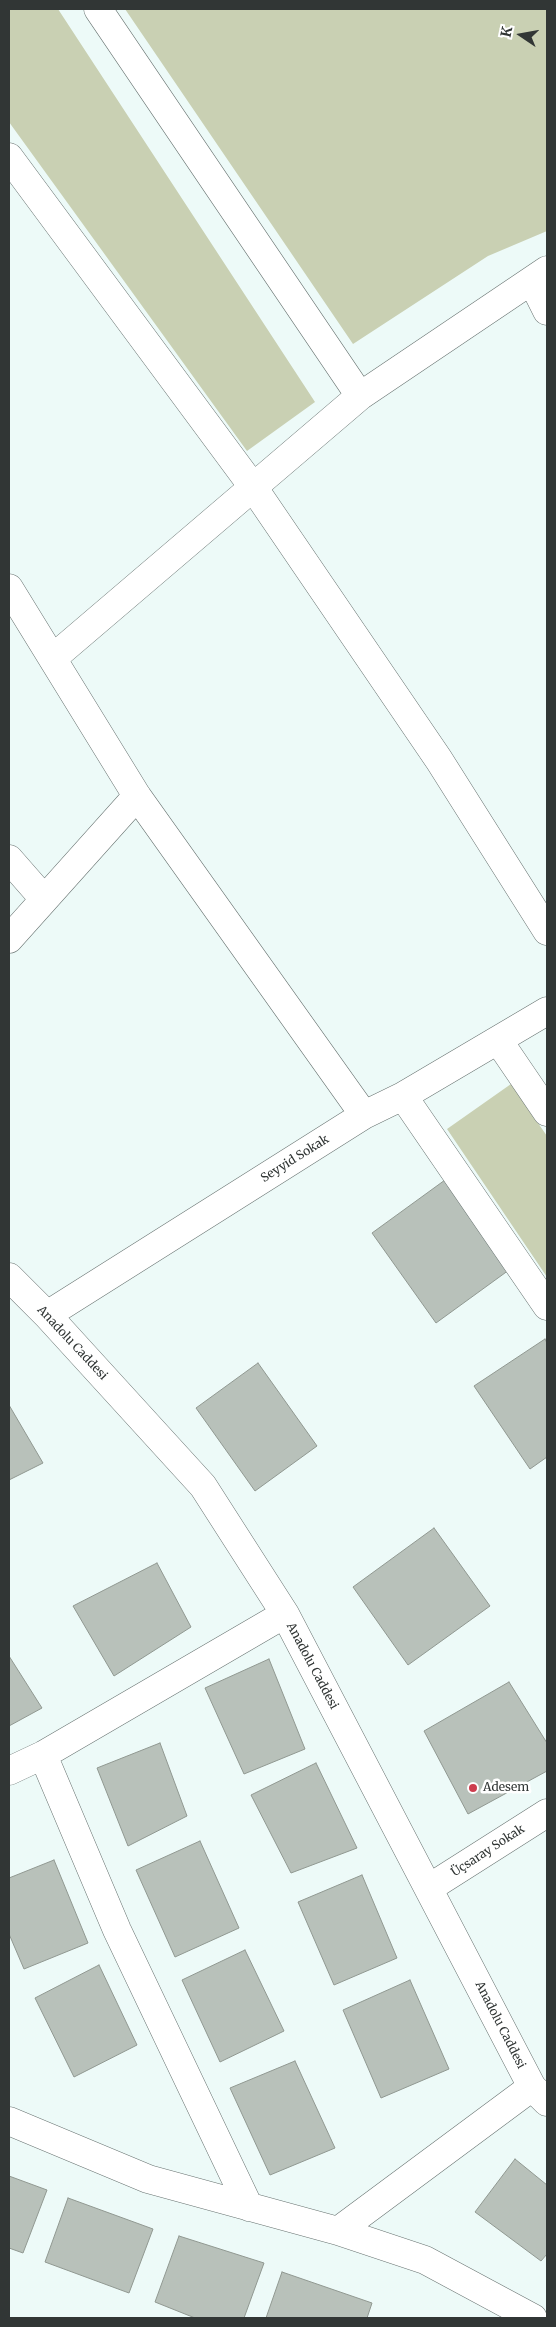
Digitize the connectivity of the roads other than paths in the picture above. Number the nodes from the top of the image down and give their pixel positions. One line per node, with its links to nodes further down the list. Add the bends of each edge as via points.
1 (98, 9): 5 (street)
2 (9, 157): 6 (street)
3 (539, 276): 4 (street); 5 (street)
4 (547, 311)
5 (360, 396): 6 (street)
6 (253, 488): 8 (street); 12 (street, via 439,760)
7 (9, 588): 8 (street)
8 (53, 658): 9 (street)
9 (137, 796): 11 (street); 18 (street)
10 (9, 859): 11 (street)
11 (44, 899): 13 (street)
12 (547, 931)
13 (9, 939)
14 (547, 1011): 15 (street, Seyyid Sokak)
15 (498, 1040): 16 (street, Seyyid Sokak); 17 (street)
16 (403, 1096): 18 (street, Seyyid Sokak); 20 (street)
17 (547, 1112)
18 (364, 1115): 21 (street, Seyyid Sokak)
19 (9, 1277): 21 (street, Anadolu Caddesi)
20 (547, 1306)
21 (47, 1315): 22 (street, Anadolu Caddesi, via 203,1486)
22 (285, 1614): 23 (street); 26 (street, Anadolu Caddesi)
23 (43, 1755): 24 (street); 29 (street, via 118,1930)
24 (9, 1771)
25 (547, 1813): 26 (street, Üçsaray Sokak)
26 (429, 1888): 27 (street, Anadolu Caddesi)
27 (540, 2095): 30 (street)
28 (9, 2121): 29 (street, via 148,2179)
29 (249, 2207): 30 (street)
30 (338, 2231): 31 (street, via 425,2260)
31 (533, 2318)

